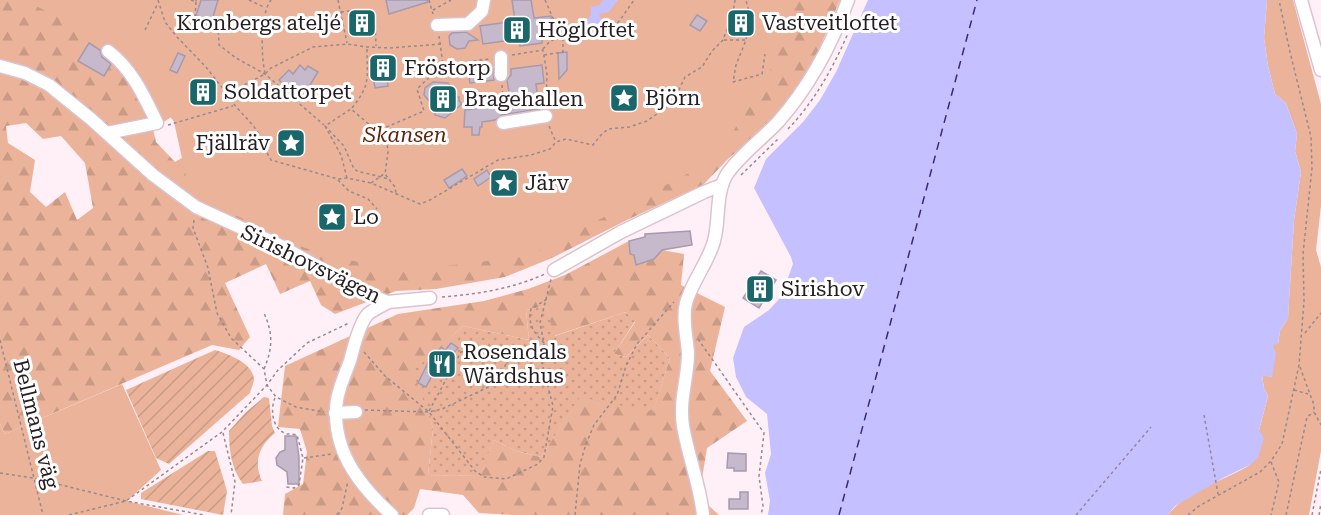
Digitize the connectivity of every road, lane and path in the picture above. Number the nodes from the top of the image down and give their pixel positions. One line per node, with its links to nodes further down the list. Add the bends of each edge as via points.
1 (191, 0): 15 (path)
2 (249, 0): 16 (path)
3 (271, 0): 16 (path)
4 (338, 0): 18 (path)
5 (450, 0): 17 (path)
6 (484, 0): 19 (street, via 482,11 468,24)
7 (545, 0): 21 (path)
8 (634, 0): 22 (path, via 608,33)
9 (735, 0): 23 (path)
10 (746, 0): 24 (path, via 751,20)
11 (848, 0): 57 (street, via 827,50 805,86 777,123 735,164)
12 (1279, 0): 72 (path, via 1311,137 1312,168 1303,254)
13 (1301, 0): 37 (street)
14 (158, 1): 20 (path); 40 (path, via 165,22)
15 (196, 1): 38 (path, via 195,16 218,22 219,45)
16 (266, 7): 38 (path, via 261,56)
17 (432, 10)
18 (341, 12): 26 (path); 28 (path, via 350,10 375,20)
19 (437, 25)
20 (146, 30)
21 (559, 37): 22 (path); 30 (path)
22 (563, 38): 33 (path, via 563,52)
23 (723, 40): 24 (path); 58 (path, via 702,67 685,77 668,106 647,121 608,129 593,145 566,139 531,155 498,160 420,204)
24 (746, 40): 32 (path, via 733,82 762,74)
25 (845, 41): 52 (path, via 799,118)
26 (347, 44): 29 (path); 38 (path, via 313,47)
27 (441, 44): 28 (path)
28 (376, 46): 29 (path)
29 (367, 47): 42 (path, via 365,91)
30 (543, 50)
31 (108, 51): 48 (street, via 122,61 157,123)
32 (765, 54)
33 (544, 55)
34 (501, 57): 39 (street)
35 (443, 65): 47 (path, via 417,88 424,111)
36 (0, 66): 48 (street, Sirishovsvägen, via 49,85)
37 (1321, 70)
38 (265, 74): 40 (path); 46 (path)
39 (501, 75)
40 (227, 94): 41 (path)
41 (233, 106): 45 (path); 54 (path, via 261,138 271,160)
42 (351, 109): 46 (path); 47 (path, via 377,131)
43 (546, 116): 44 (street)
44 (503, 123)
45 (168, 126)
46 (325, 126): 53 (path, via 341,155); 55 (path, bridge, via 344,146 354,169)
47 (382, 129): 49 (path)
48 (107, 133): 59 (street, Sirishovsvägen, via 162,183)
49 (386, 133): 50 (path); 51 (path)
50 (390, 138)
51 (385, 174): 55 (path); 56 (path)
52 (742, 175)
53 (347, 178): 54 (path); 56 (path)
54 (338, 179): 60 (path)
55 (389, 179): 58 (path)
56 (371, 183): 58 (path)
57 (722, 185): 61 (street, via 621,232); 62 (street, via 714,240)
58 (396, 195)
59 (196, 207): 67 (street, Sirishovsvägen); 79 (path, via 193,228 208,268 217,313 231,338)
60 (377, 209)
61 (554, 270): 64 (path, via 504,289); 65 (path)
62 (689, 297): 71 (street); 111 (path, via 679,297 637,344 617,395 594,425 580,464)
63 (781, 297): 66 (path)
64 (430, 298): 67 (street, Sirishovsvägen)
65 (547, 298): 75 (path, via 540,323); 75 (path, via 531,309 529,316)
66 (787, 299)
67 (388, 302): 70 (street)
68 (264, 313): 79 (path, via 272,330)
69 (1321, 313): 72 (path)
70 (367, 315): 74 (street); 80 (path, via 307,343)
71 (686, 329): 112 (street, via 683,426); 113 (path, via 694,334 764,433 759,476)
72 (1303, 335): 78 (path)
73 (0, 340): 98 (path, Bellmans väg)
74 (356, 341): 85 (path, via 385,376); 87 (street)
75 (544, 344): 77 (path)
76 (507, 351): 77 (path); 85 (path, via 497,383 442,410); 85 (path, via 461,352)
77 (541, 360): 85 (path, via 553,406 550,430 544,457 525,471 506,479 484,477)
78 (1299, 365): 81 (path); 82 (path)
79 (264, 369): 80 (path)
80 (267, 385): 83 (path); 91 (path)
81 (1293, 390): 82 (path); 94 (path, via 1282,444)
82 (1309, 394): 86 (path)
83 (276, 397): 87 (path, via 296,407); 93 (path, via 272,404 278,429 297,435)
84 (356, 412): 85 (path); 87 (street)
85 (429, 412)
86 (1314, 412): 89 (path); 117 (path, via 1307,417)
87 (335, 413): 92 (street)
88 (1204, 415): 100 (path)
89 (1321, 425)
90 (1151, 427): 114 (path)
91 (222, 432): 101 (path); 106 (path, via 235,482)
92 (345, 453): 93 (path); 95 (street)
93 (303, 458): 99 (path, via 299,485)
94 (1271, 461): 100 (path, via 1260,472); 116 (path, via 1279,482)
95 (351, 469): 107 (path); 108 (street)
96 (1321, 469): 118 (path)
97 (0, 473): 98 (path)
98 (33, 478): 101 (path); 103 (path, Bellmans väg)
99 (286, 487)
100 (1218, 495): 115 (path)
101 (126, 501): 104 (path); 105 (path)
102 (1321, 503): 119 (path)
103 (43, 515)
104 (69, 515)
105 (204, 515)
106 (231, 515)
107 (339, 515)
108 (392, 515)
109 (429, 515): 110 (street)
110 (443, 515)
111 (575, 515)
112 (703, 515)
113 (761, 515)
114 (1076, 515)
115 (1188, 515)
116 (1271, 515)
117 (1286, 515)
118 (1312, 515)
119 (1319, 515)

